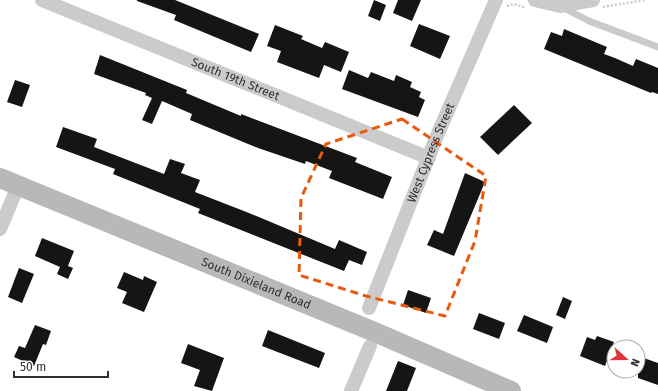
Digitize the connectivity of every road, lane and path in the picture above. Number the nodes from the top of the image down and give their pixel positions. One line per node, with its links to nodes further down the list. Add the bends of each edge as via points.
1 (42, 0): 9 (street, South 19th Street)
2 (593, 0): 6 (street)
3 (644, 0): 7 (path)
4 (499, 4): 5 (path); 9 (street, West Cypress Street)
5 (531, 4): 6 (street)
6 (560, 6): 7 (lane)
7 (574, 13): 8 (lane)
8 (658, 47)
9 (429, 158): 13 (street, West Cypress Street)
10 (0, 178): 11 (main road, South Dixieland Road)
11 (18, 186): 12 (street); 16 (main road, South Dixieland Road)
12 (0, 230)
13 (369, 308)
14 (370, 346): 15 (street)
15 (351, 391)
16 (511, 391)

